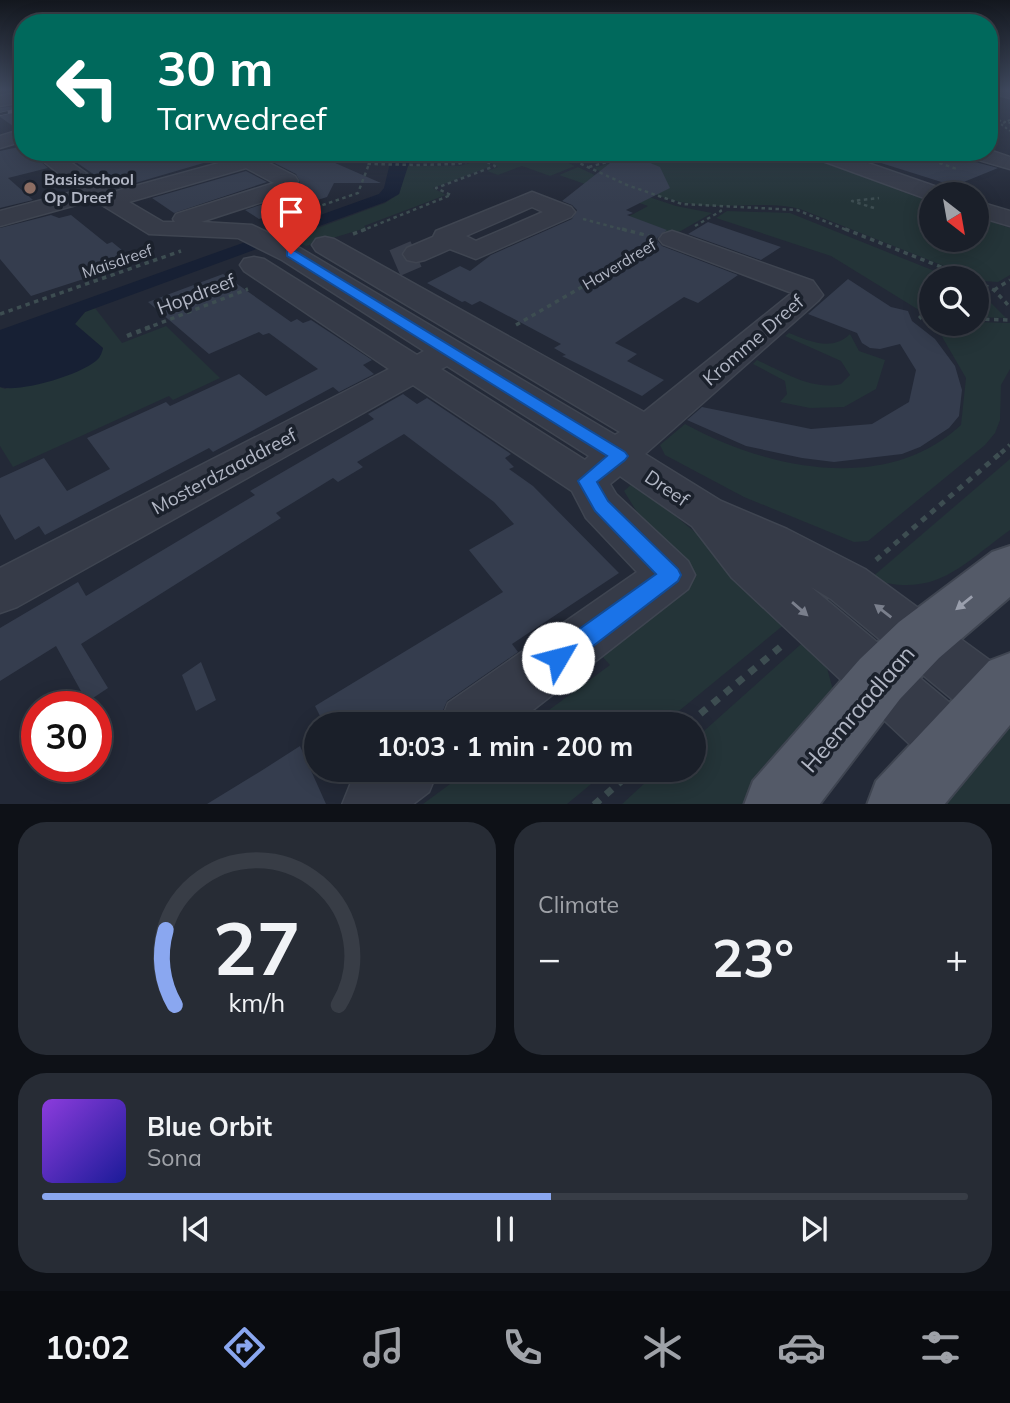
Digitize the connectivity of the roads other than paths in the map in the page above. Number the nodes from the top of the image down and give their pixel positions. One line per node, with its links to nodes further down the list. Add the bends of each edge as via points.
1 (55, 161): 6 (street, Dreef)
2 (238, 161): 6 (street)
3 (259, 161): 11 (street, via 287,181 285,187)
4 (842, 161): 5 (street)
5 (919, 188)
6 (103, 196): 9 (street); 11 (street, Dreef)
7 (563, 212): 15 (street, via 532,200 445,236 450,239)
8 (989, 212): 10 (street)
9 (0, 219)
10 (1010, 219)
11 (158, 229): 14 (street, Dreef, via 243,230)
12 (661, 239): 18 (street, Kromme Dreef, via 803,287 808,295)
13 (325, 245): 15 (street, Dreef)
14 (269, 263): 15 (street, Dreef); 16 (street, Dreef)
15 (382, 269): 16 (street); 17 (street, Dreef); 18 (street, Dreef, via 491,340)
16 (310, 301): 17 (street, Dreef)
17 (431, 360): 18 (street, Dreef); 20 (street, Mosterdzaaddreef)
18 (618, 456): 21 (street, Dreef, via 705,513 749,564 830,602); 23 (street, via 601,506 671,575)
19 (1010, 567): 21 (main road, Heemraadlaan, one-way to 21)
20 (0, 592)
21 (899, 659): 22 (street, Dreef); 24 (street, Dreef); 27 (main road, Heemraadlaan)
22 (1002, 690): 24 (main road)
23 (485, 712)
24 (954, 745): 28 (main road)
25 (391, 782): 26 (street, via 379,791)
26 (374, 804)
27 (777, 804)
28 (900, 804)

